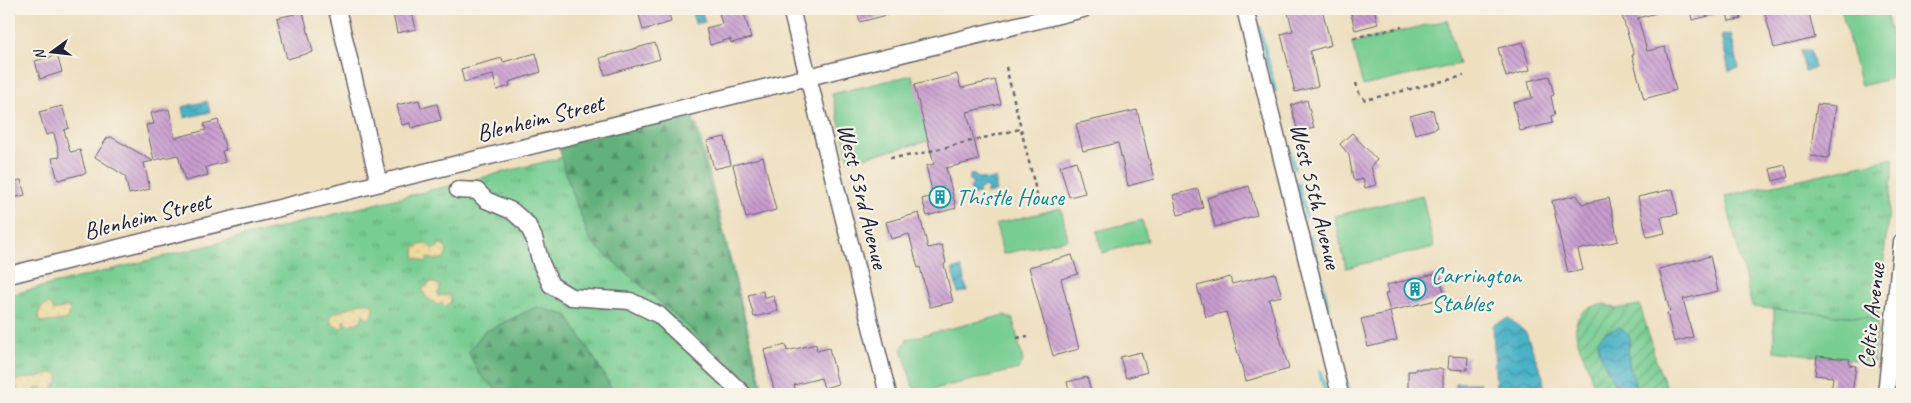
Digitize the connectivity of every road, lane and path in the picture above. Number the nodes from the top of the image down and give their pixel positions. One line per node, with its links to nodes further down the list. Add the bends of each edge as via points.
1 (337, 9): 13 (street)
2 (791, 9): 9 (street, West 53rd Avenue)
3 (1083, 9): 9 (street, Blenheim Street)
4 (1245, 9): 22 (street, West 55th Avenue)
5 (1402, 27): 6 (path)
6 (1353, 38)
7 (1006, 67): 11 (path)
8 (1464, 76): 10 (path, via 1365,100)
9 (808, 77): 13 (street, Blenheim Street); 21 (street, West 53rd Avenue)
10 (1356, 84)
11 (1020, 129): 12 (path); 15 (path)
12 (890, 158)
13 (379, 183): 17 (street, Blenheim Street)
14 (458, 190): 20 (street, via 477,191 486,200 512,211 527,224 552,285 571,297 630,301 659,315)
15 (1038, 199)
16 (1902, 242): 23 (street, Celtic Avenue)
17 (9, 276)
18 (1028, 336): 19 (path)
19 (1017, 338)
20 (743, 394)
21 (888, 394)
22 (1340, 394)
23 (1886, 394)

